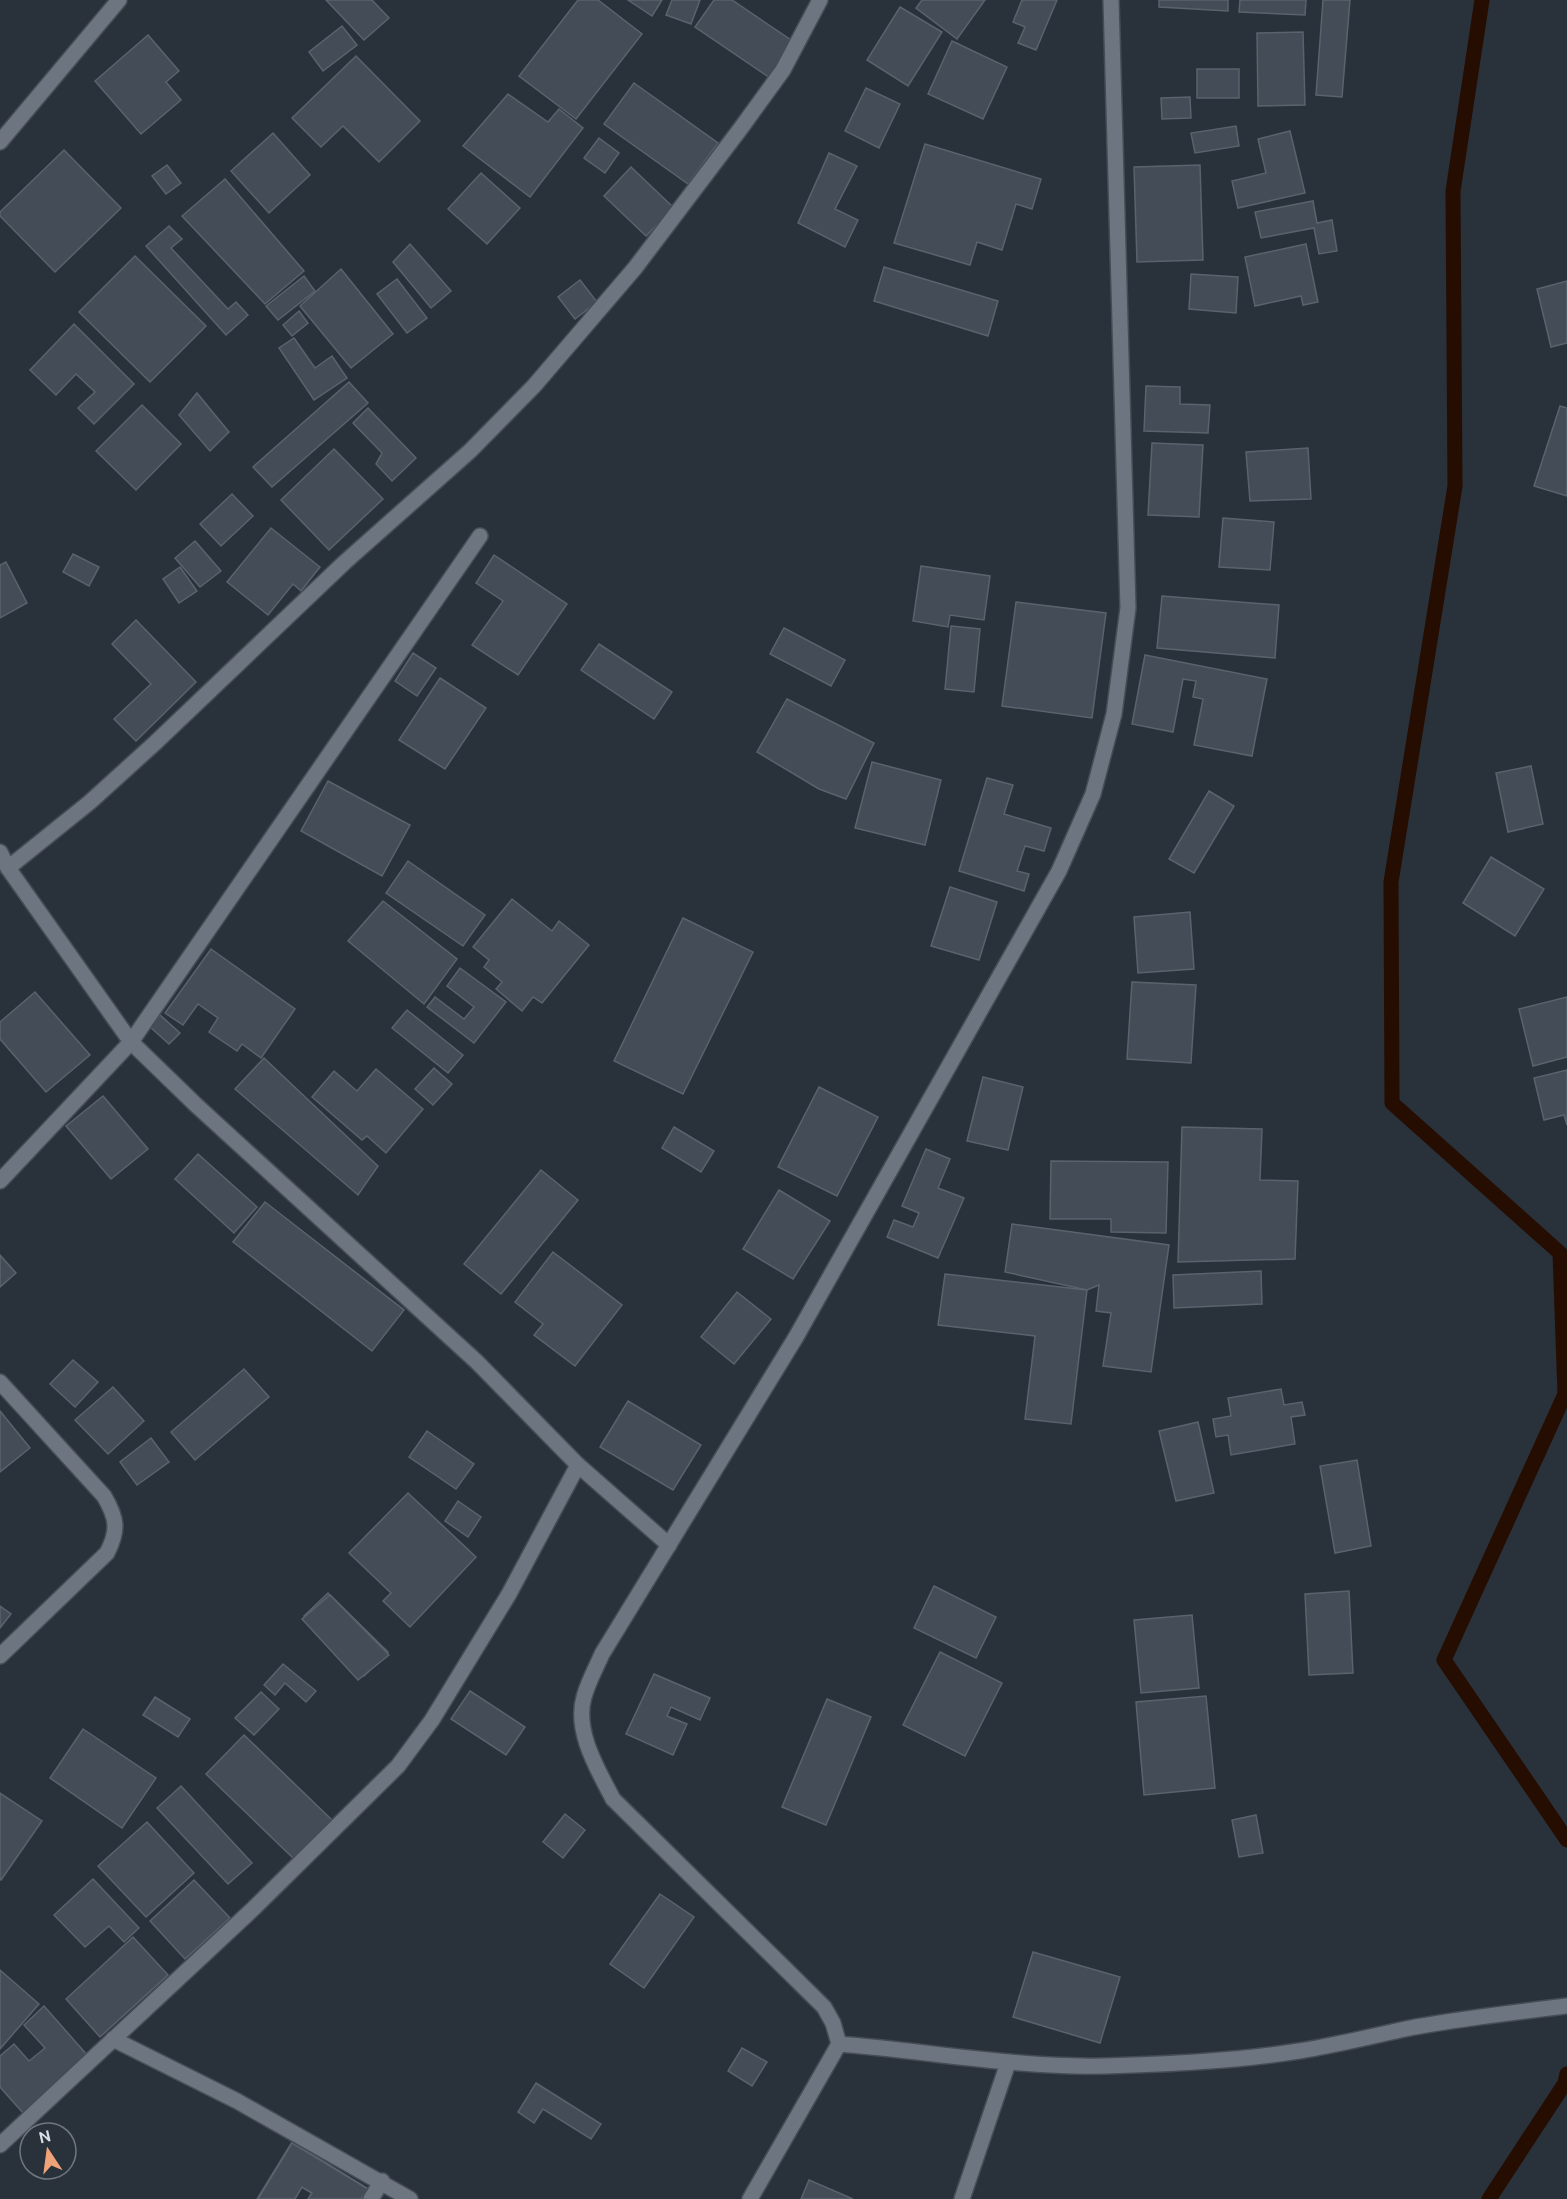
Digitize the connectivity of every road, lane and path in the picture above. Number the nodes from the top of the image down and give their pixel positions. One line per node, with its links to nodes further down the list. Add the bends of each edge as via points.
1 (119, 0): 4 (street)
2 (820, 0): 7 (street, via 783,70 741,128 635,268 534,386 470,451 345,562 155,743)
3 (1111, 0): 12 (street, via 1128,608 1114,714 1093,794 1059,871 796,1337)
4 (0, 142)
5 (480, 536): 8 (street)
6 (0, 852): 7 (street)
7 (8, 868): 8 (street)
8 (131, 1042): 9 (street); 11 (street, via 477,1362)
9 (0, 1181)
10 (0, 1382): 13 (street, via 104,1496 116,1525 107,1552)
11 (578, 1465): 12 (street); 15 (street, via 509,1594 432,1720 398,1766)
12 (669, 1545): 16 (street, via 602,1653 583,1699 583,1729 614,1799 824,2007)
13 (0, 1656)
14 (1564, 2006): 17 (street, via 1415,2027 1300,2051 1221,2060 1103,2066)
15 (113, 2039): 18 (street); 19 (street, via 237,2101)
16 (839, 2044): 17 (street); 22 (street)
17 (1008, 2063): 23 (street)
18 (0, 2145)
19 (382, 2181): 20 (street); 21 (street)
20 (371, 2199)
21 (410, 2199)
22 (750, 2199)
23 (962, 2199)

